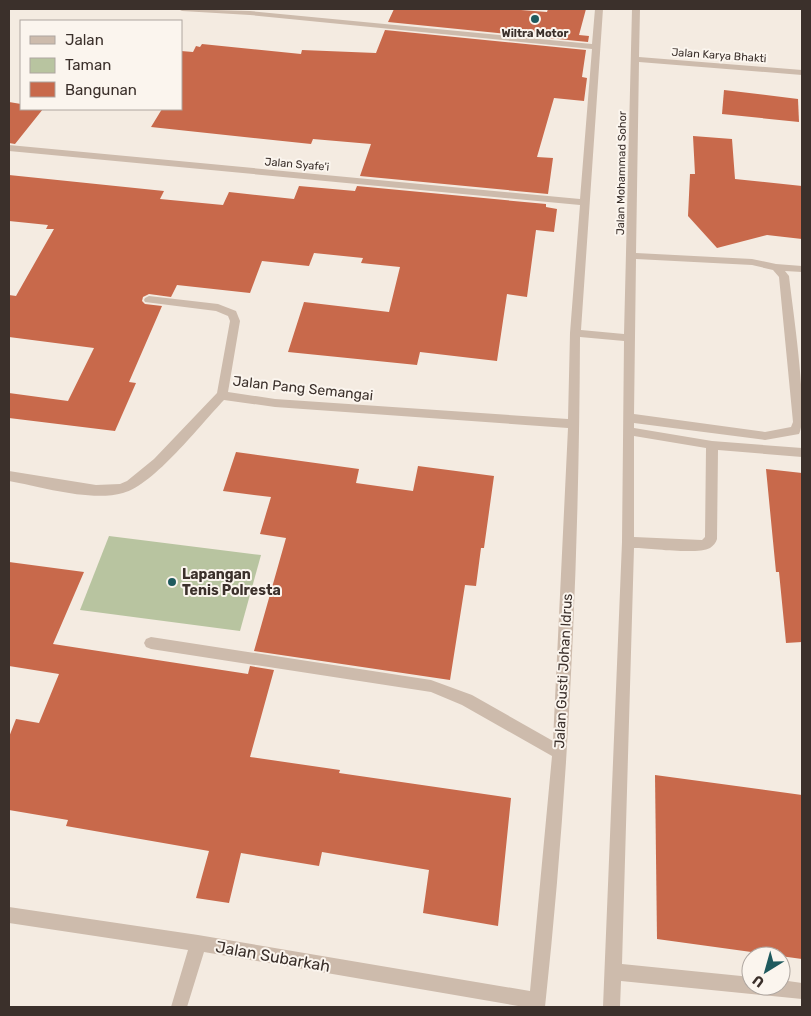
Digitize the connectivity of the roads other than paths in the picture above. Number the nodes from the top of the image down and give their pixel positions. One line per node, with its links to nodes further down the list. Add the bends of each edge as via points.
1 (182, 9): 4 (street)
2 (599, 9): 4 (street)
3 (636, 9): 5 (street, Jalan Mohammad Sohor)
4 (596, 47): 8 (street)
5 (635, 59): 6 (street, Jalan Karya Bhakti); 9 (street, Jalan Mohammad Sohor)
6 (802, 72)
7 (9, 148): 8 (street, Jalan Syafe'i)
8 (584, 202): 13 (street)
9 (631, 256): 10 (street, via 752,262); 14 (street, Jalan Mohammad Sohor)
10 (776, 267): 11 (street); 17 (street, via 784,276 799,422 795,431 765,436)
11 (802, 269)
12 (149, 300): 15 (street, via 218,308 232,314 235,321)
13 (575, 333): 14 (street); 16 (street, Jalan Gusti Johan Idrus)
14 (629, 338): 17 (street)
15 (222, 395): 16 (street, Jalan Pang Semangai, via 275,403); 20 (street, Jalan Pang Semangai, via 142,478 123,489 94,490)
16 (574, 424): 23 (street, Jalan Gusti Johan Idrus)
17 (629, 425): 18 (street); 21 (street)
18 (712, 445): 19 (street); 21 (street, via 711,539 698,546)
19 (802, 453)
20 (9, 476)
21 (628, 542): 26 (street)
22 (150, 643): 23 (street, via 431,686 467,700)
23 (560, 753): 28 (street, Jalan Gusti Johan Idrus)
24 (9, 915): 25 (street, Jalan Subarkah)
25 (198, 943): 28 (street, Jalan Subarkah); 29 (street)
26 (613, 972): 27 (street); 30 (street)
27 (802, 991)
28 (537, 1004)
29 (179, 1007)
30 (612, 1007)

